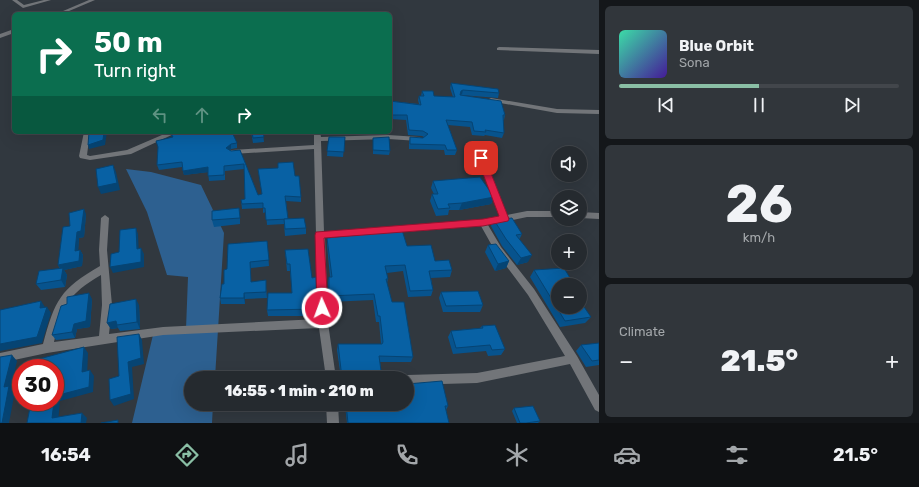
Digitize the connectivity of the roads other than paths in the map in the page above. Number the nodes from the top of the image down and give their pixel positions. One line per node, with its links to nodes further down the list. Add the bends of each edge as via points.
1 (14, 0): 2 (street, via 23,7)
2 (49, 0)
3 (92, 0): 4 (street)
4 (63, 12)
5 (12, 32): 6 (street)
6 (0, 36)
7 (499, 49): 8 (street)
8 (599, 52)
9 (484, 99): 10 (street, via 557,111)
10 (599, 112)
11 (87, 134): 12 (street, via 83,156 90,158 129,152)
12 (170, 134)
13 (318, 139): 14 (street); 15 (street); 23 (street)
14 (422, 139)
15 (232, 152)
16 (481, 158): 21 (street)
17 (551, 214): 21 (street, via 527,214)
18 (587, 215): 19 (street)
19 (599, 216)
20 (105, 218): 24 (street)
21 (505, 219): 22 (street)
22 (483, 223): 23 (street); 29 (street)
23 (320, 235): 25 (street)
24 (105, 268): 26 (street); 27 (street, via 72,289 62,302 54,319)
25 (323, 323): 26 (street, via 163,331); 30 (street)
26 (104, 339): 27 (street)
27 (47, 348): 28 (street)
28 (0, 358)
29 (573, 359): 31 (street, via 477,378); 32 (street)
30 (330, 371)
31 (414, 380)
32 (599, 406)
33 (332, 411): 34 (street)
34 (333, 423)

